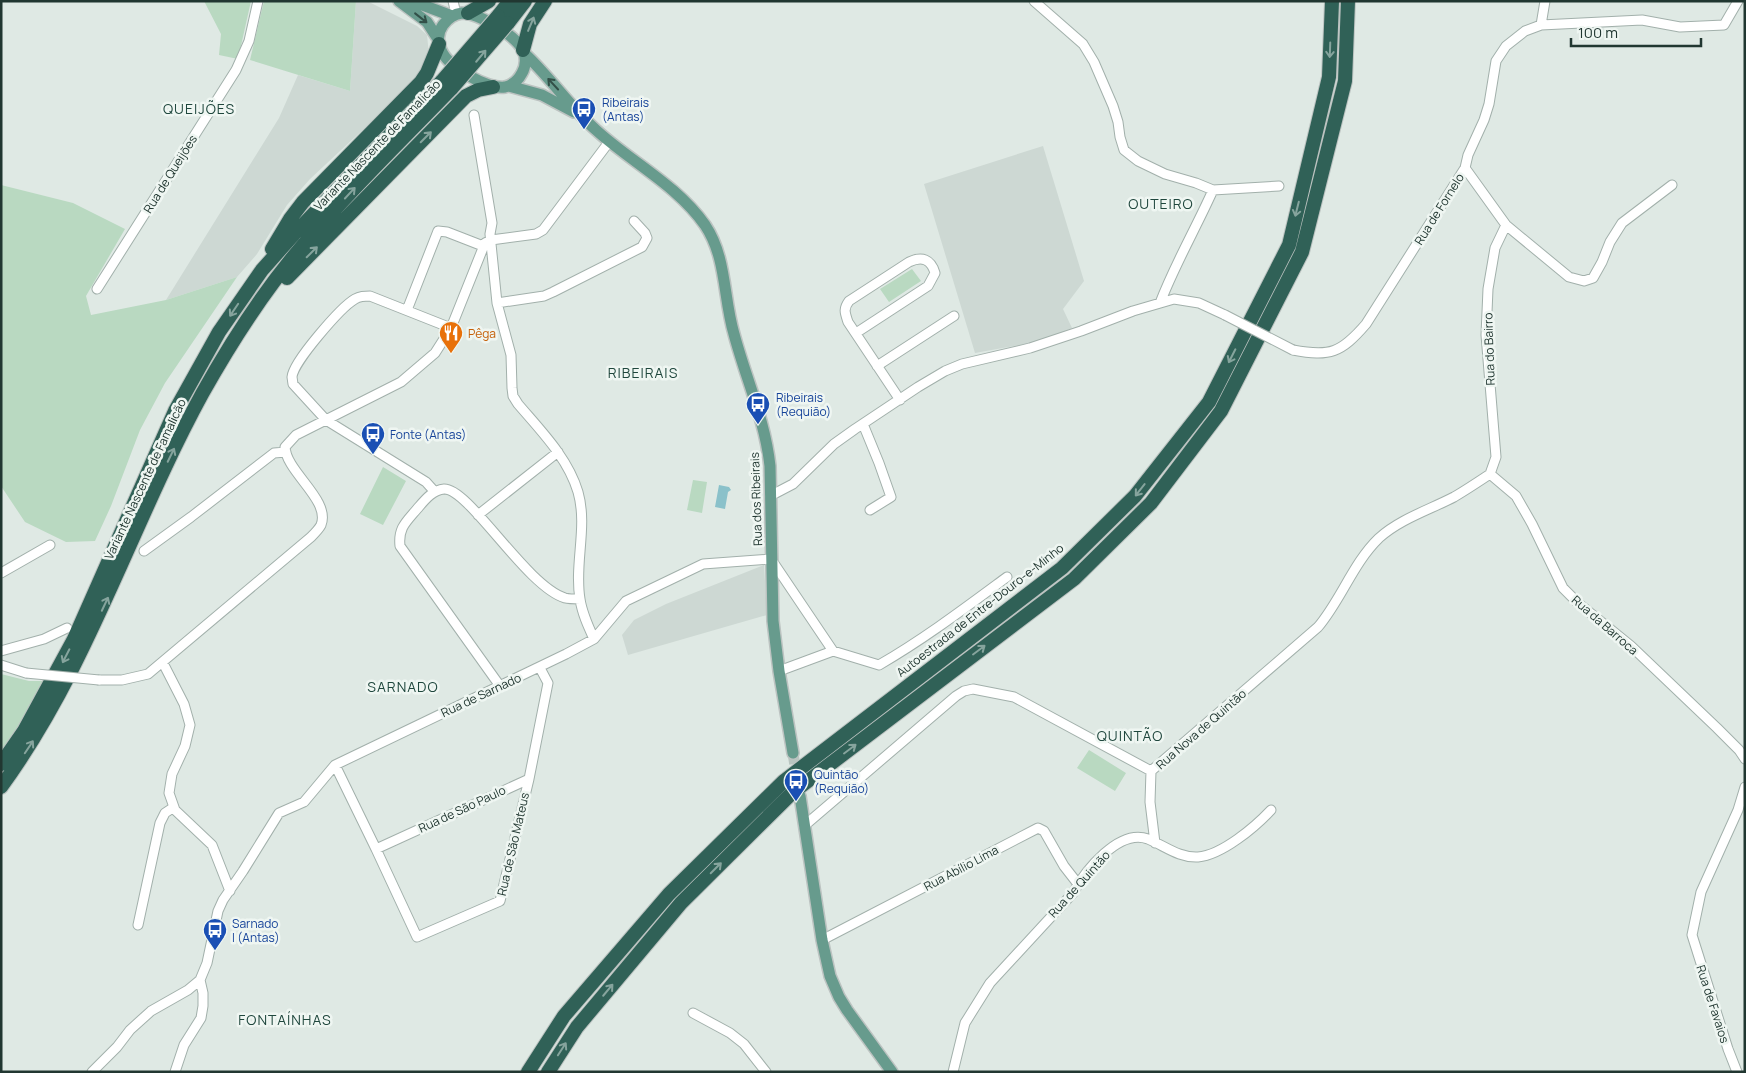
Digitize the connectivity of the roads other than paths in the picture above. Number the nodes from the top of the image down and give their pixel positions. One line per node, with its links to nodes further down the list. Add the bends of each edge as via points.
1 (258, 1): 34 (street, Rua de Queijões, via 249,41 236,70)
2 (399, 1): 17 (main road, one-way to 17, via 428,22)
3 (412, 1): 14 (main road)
4 (453, 1): 14 (street)
5 (489, 1): 14 (highway)
6 (510, 1): 15 (highway, Variante Nascente de Famalicão)
7 (525, 1): 15 (highway, Variante Nascente de Famalicão)
8 (545, 1): 18 (highway, one-way to 8, via 530,24)
9 (1034, 1): 28 (street, via 1087,50 1113,106 1124,150 1165,174)
10 (1332, 1): 90 (highway, Autoestrada de Entre-Douro-e-Minho, one-way to 90, via 1329,77 1289,245 1208,402 1135,496 1062,568 784,780 682,880 564,1016)
11 (1348, 1): 91 (highway, one-way to 11, via 577,1027 680,903 792,793 1074,579 1151,503 1221,411 1302,252 1345,81)
12 (1545, 1): 16 (street)
13 (1738, 1): 16 (street, via 1724,25 1680,27 1642,20)
14 (458, 15): 17 (main road, via 441,27); 18 (main road, via 475,15 511,37)
15 (503, 20): 19 (highway, Variante Nascente de Famalicão, bridge)
16 (1541, 25): 25 (street, Rua de Fornelo, via 1512,39 1500,53 1489,104)
17 (439, 42): 21 (main road, via 450,62); 33 (highway, via 421,82 297,210)
18 (523, 52): 20 (main road, via 524,70 520,78); 23 (main road, one-way to 18)
19 (447, 84): 33 (highway, Variante Nascente de Famalicão, via 294,234); 38 (highway, Variante Nascente de Famalicão, one-way to 19, via 303,244)
20 (509, 86): 21 (main road); 23 (main road, via 542,94)
21 (493, 87): 38 (highway, one-way to 21, via 466,96)
22 (474, 115): 31 (street, via 492,223)
23 (581, 117): 24 (main road, Rua dos Ribeirais)
24 (609, 142): 31 (street, via 543,230 536,234); 50 (main road, Rua dos Ribeirais, via 680,197 704,224 718,250 734,335 766,438)
25 (1465, 168): 30 (street); 36 (street, Rua de Fornelo, bridge, via 1375,310 1352,341 1335,351 1316,354 1293,350 1199,303 1174,299)
26 (1672, 185): 30 (street, via 1622,222 1593,278 1584,281 1569,277)
27 (1279, 186): 28 (street)
28 (1213, 190): 36 (street, via 1174,267)
29 (634, 221): 35 (street, via 647,238 642,247 544,296)
30 (1506, 226): 48 (street, Rua do Bairro, via 1495,248 1488,290 1486,335 1496,457)
31 (491, 240): 32 (street); 35 (street)
32 (482, 246): 37 (street, via 438,231); 40 (street)
33 (262, 270): 70 (highway, Variante Nascente de Famalicão, one-way to 70, via 219,332 175,411 74,639 24,731)
34 (97, 289)
35 (497, 303): 47 (street, via 511,355 513,396)
36 (1160, 303): 43 (street, Rua de Fornelo, via 1030,348 962,364)
37 (408, 310): 40 (street); 44 (street, via 370,296 360,296 340,312 310,346 294,371 293,384)
38 (253, 312): 75 (highway, Variante Nascente de Famalicão, one-way to 38, via 38,735 68,679 169,458 221,362)
39 (954, 316): 42 (street)
40 (451, 328): 44 (street, via 435,353 401,382)
41 (856, 333): 41 (street, via 844,312 849,300 915,259 929,261 935,273 928,286); 42 (street)
42 (877, 366): 43 (street)
43 (900, 400): 45 (street, Rua de Fornelo)
44 (326, 420): 46 (street, via 296,435 286,447); 49 (street, via 426,482)
45 (863, 424): 50 (street, Rua de Fornelo, via 834,444 793,484); 51 (street, via 891,497)
46 (286, 452): 54 (street, via 274,453); 63 (street, via 288,460 315,498 321,511 321,525)
47 (558, 452): 52 (street); 58 (street, via 574,484 581,510)
48 (1490, 474): 69 (street, Rua da Barroca, via 1516,496 1563,588 1631,646); 72 (street, Rua Nova de Quintão, via 1379,539 1318,627)
49 (435, 492): 52 (street, via 453,490); 67 (street, via 403,525 399,535 400,546)
50 (770, 496): 55 (main road, Rua dos Ribeirais)
51 (870, 510)
52 (478, 516): 58 (street, via 538,581 566,598)
53 (50, 545): 56 (street)
54 (144, 551)
55 (771, 558): 60 (street, Rua de Sarnado, via 703,564 626,601); 62 (street); 66 (main road, Rua dos Ribeirais)
56 (1, 573)
57 (1007, 577): 62 (street, via 944,624 879,665)
58 (580, 599): 60 (street)
59 (67, 628): 61 (street, via 44,639)
60 (594, 639): 65 (street, Rua de Sarnado)
61 (1, 651)
62 (833, 651): 66 (street)
63 (163, 663): 64 (street, bridge, via 148,674 135,678 100,680 26,672); 77 (street, via 184,704 190,725 185,746 172,774 170,793)
64 (1, 665)
65 (540, 668): 67 (street, Rua de Sarnado); 73 (street, via 548,683)
66 (779, 671): 68 (main road, Rua dos Ribeirais)
67 (500, 686): 71 (street, Rua de Sarnado)
68 (793, 753)
69 (1745, 759)
70 (1, 764)
71 (335, 764): 81 (street); 83 (street, Rua de Sarnado, via 304,802 278,813)
72 (1151, 771): 79 (street, Rua Nova de Quintão, via 1014,696 972,689 956,696); 80 (street, via 1150,802)
73 (528, 779): 81 (street, Rua de São Paulo); 81 (street, Rua de São Mateus, via 500,901 418,937)
74 (1745, 787): 95 (street, Rua de Favaios, via 1701,892 1692,935)
75 (1, 788)
76 (800, 796): 79 (main road)
77 (174, 807): 83 (street, via 212,844); 84 (street, via 165,813 160,823)
78 (1271, 810): 80 (street, Rua de Quintão, via 1224,847 1198,857 1176,853)
79 (804, 826): 85 (main road)
80 (1155, 843): 82 (street, Rua de Quintão, via 1147,838 1125,840 1112,847)
81 (376, 849)
82 (1078, 884): 85 (street, Rua Abílio Lima, via 1044,831 1038,828); 94 (street, Rua de Quintão, via 990,983 965,1024)
83 (230, 891): 86 (street, Rua de Sarnado, via 218,911)
84 (138, 925)
85 (822, 940): 93 (main road, via 830,976 839,997)
86 (200, 980): 88 (street, via 151,1012); 89 (street, via 203,993 201,1018 184,1045)
87 (693, 1013): 92 (street, via 744,1044)
88 (92, 1072)
89 (175, 1072)
90 (528, 1072)
91 (548, 1072)
92 (766, 1072)
93 (892, 1072)
94 (953, 1072)
95 (1737, 1072)

